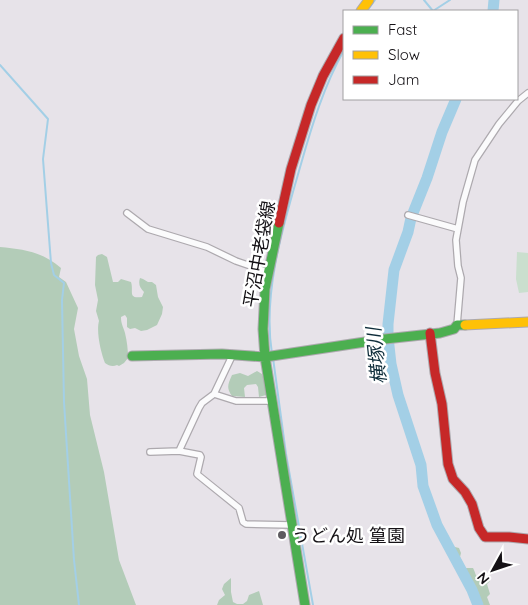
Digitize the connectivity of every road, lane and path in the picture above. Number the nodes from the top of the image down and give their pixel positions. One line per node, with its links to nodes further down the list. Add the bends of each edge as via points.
1 (343, 40): 6 (street, 平沼中老袋線, via 311,105 291,170)
2 (528, 92): 5 (street, via 518,100 476,160)
3 (127, 213): 6 (street, via 148,229 207,247)
4 (408, 215): 5 (street)
5 (458, 230): 8 (street, via 456,253 461,278)
6 (268, 272): 12 (street, 平沼中老袋線)
7 (528, 322): 8 (street)
8 (457, 326): 9 (street, via 450,331)
9 (430, 333): 12 (street); 18 (street, via 448,464 454,479 472,504 484,537)
10 (233, 354): 11 (street); 12 (street); 13 (street)
11 (132, 356)
12 (265, 357): 14 (street, 平沼中老袋線)
13 (214, 394): 14 (street, via 236,401); 15 (street, via 202,403)
14 (272, 401): 17 (street, 平沼中老袋線)
15 (179, 451): 16 (street); 17 (street, via 200,455 197,474 239,508 246,524)
16 (150, 452)
17 (292, 525): 19 (street, 平沼中老袋線)
18 (528, 539)
19 (305, 605)

